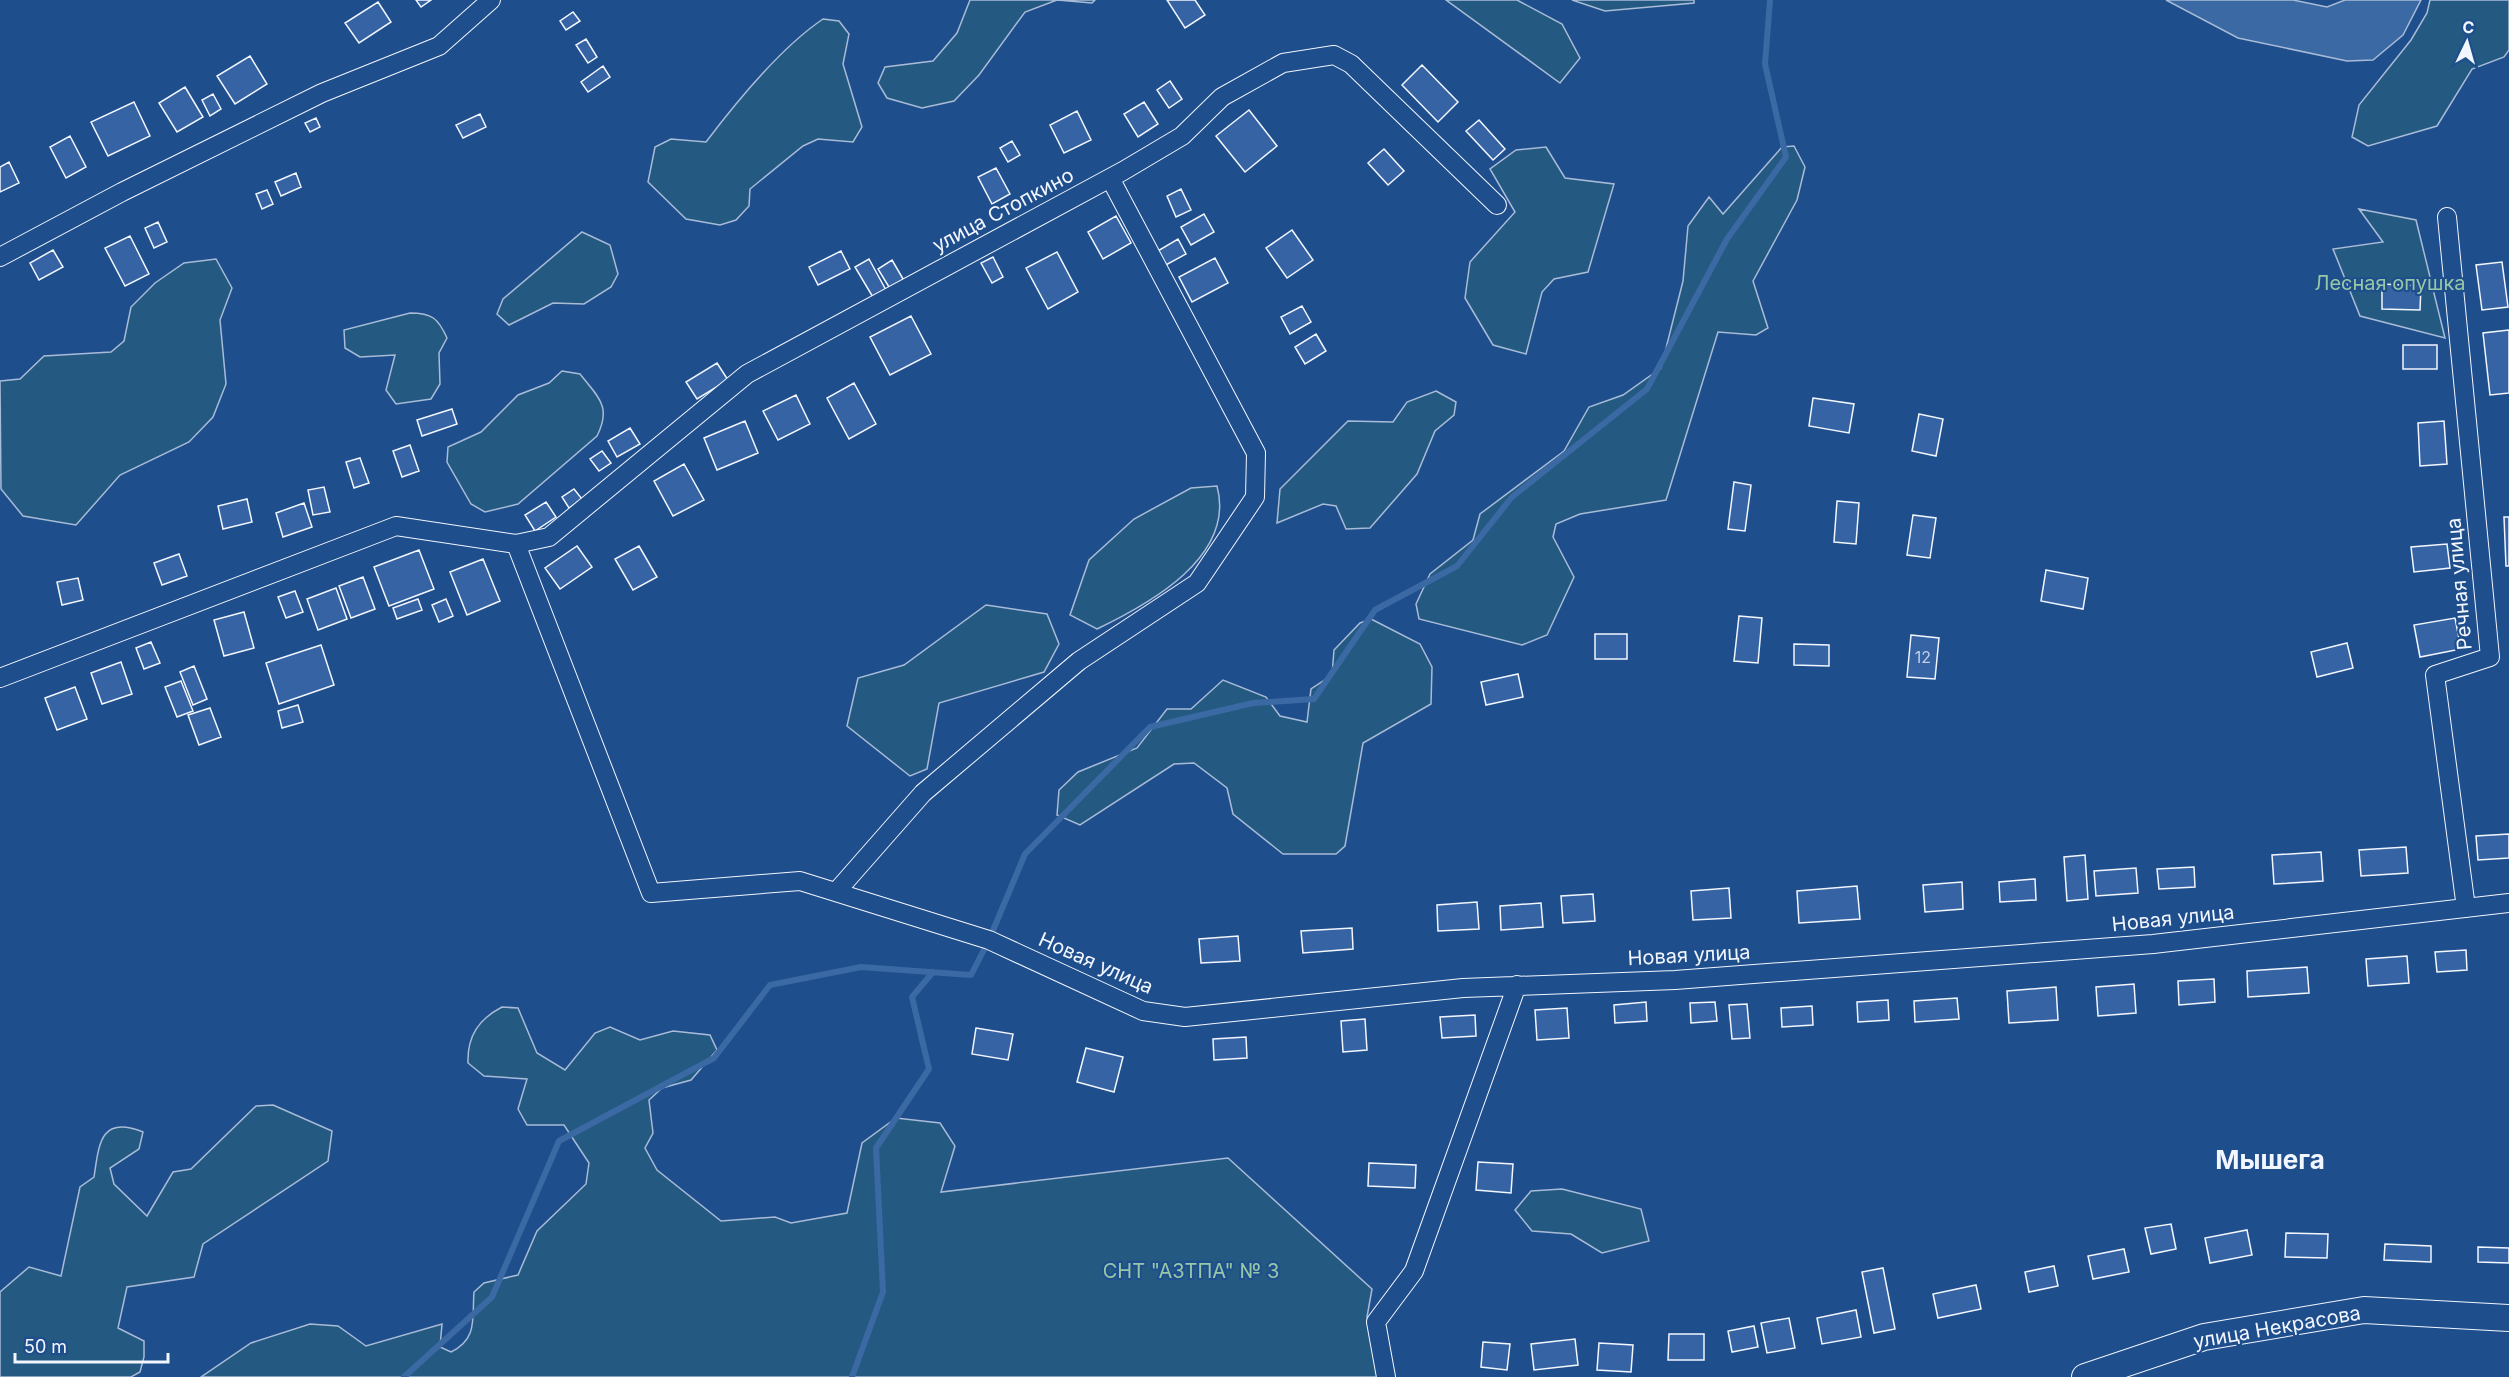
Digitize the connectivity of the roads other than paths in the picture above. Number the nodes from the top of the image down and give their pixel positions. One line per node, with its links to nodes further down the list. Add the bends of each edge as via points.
1 (491, 0): 5 (street, via 439,46 322,93)
2 (1110, 178): 3 (street, улица Стопкино, via 1182,136 1222,97 1256,77 1283,63 1334,55 1351,64); 6 (street, улица Стопкино, via 747,374 549,537); 8 (street, via 1256,453 1255,497 1197,583 1078,661 923,793)
3 (1497, 205)
4 (2447, 217): 10 (street, Речная улица, via 2490,657 2435,675)
5 (0, 257)
6 (516, 544): 7 (street, via 396,526); 8 (street, Новая улица, via 651,893 800,881)
7 (0, 678)
8 (836, 892): 11 (street, Новая улица, via 988,940 1143,1011 1185,1017 1463,988)
9 (2509, 903): 10 (street, Новая улица)
10 (2466, 908): 11 (street, Новая улица, via 2153,944 1675,980)
11 (1517, 986): 13 (street, via 1414,1271 1376,1322)
12 (2509, 1318): 14 (main road, улица Некрасова, via 2364,1310 2204,1336)
13 (1386, 1377)
14 (2085, 1377)

